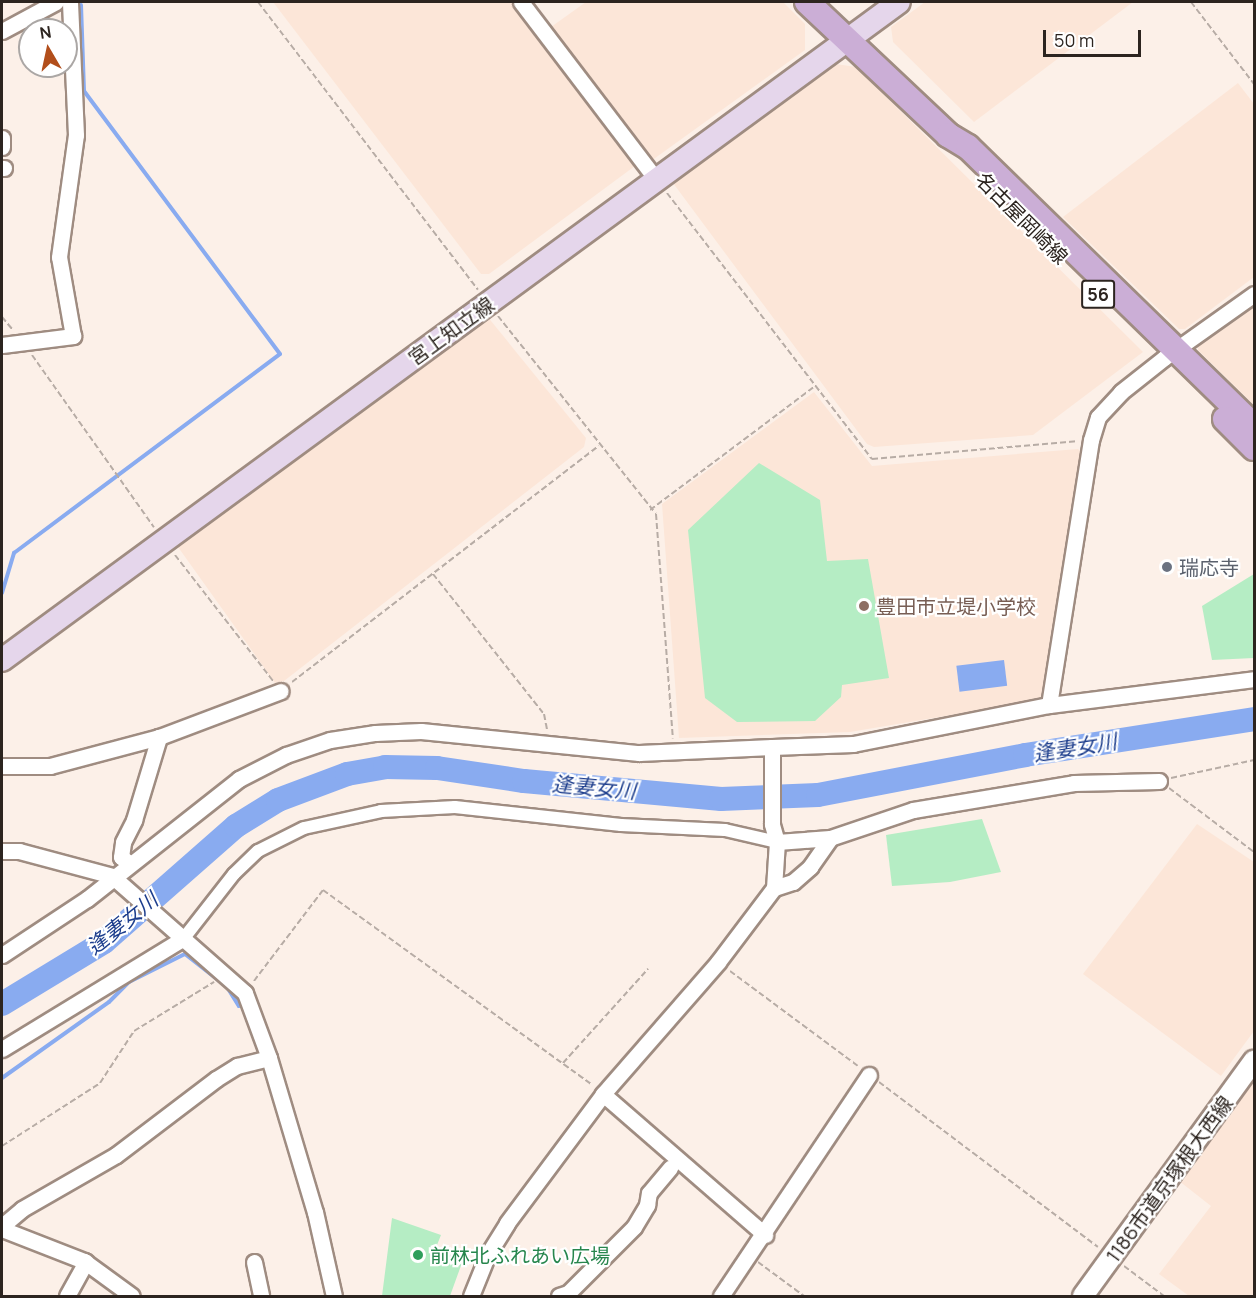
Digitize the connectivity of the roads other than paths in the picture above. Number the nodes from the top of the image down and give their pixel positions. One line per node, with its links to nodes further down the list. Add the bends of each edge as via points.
1 (56, 2): 6 (street)
2 (70, 2): 13 (street, via 76,135 59,257 73,336)
3 (521, 2): 11 (street)
4 (807, 2): 8 (main road, 名古屋岡崎線 / 56)
5 (899, 2): 8 (main road, 宮上知立線)
6 (35, 6): 7 (street)
7 (2, 31)
8 (847, 41): 11 (main road, 宮上知立線); 14 (main road, 名古屋岡崎線 / 56, via 948,135 968,147)
9 (2, 138): 10 (street)
10 (2, 147)
11 (656, 179): 17 (main road, 宮上知立線)
12 (1254, 294): 14 (street)
13 (2, 345)
14 (1171, 355): 15 (main road, 名古屋岡崎線 / 56); 16 (main road, 名古屋岡崎線 / 56); 20 (street, via 1098,417 1091,440)
15 (1254, 426)
16 (1254, 448)
17 (2, 660)
18 (1254, 679): 20 (street)
19 (281, 691): 21 (street)
20 (1049, 705): 22 (street, via 853,744)
21 (159, 736): 23 (street, via 50,766); 28 (street, via 134,820 123,842 122,857)
22 (772, 753): 26 (street, via 772,824); 28 (street, via 639,753 549,741 421,731 375,732 330,740 286,755 239,778)
23 (2, 766)
24 (1159, 781): 25 (street, via 1074,783 913,810)
25 (830, 838): 26 (street); 30 (street, via 810,867 793,882)
26 (777, 842): 30 (street); 31 (street, via 726,830 621,825 455,807 381,810 304,828 258,851)
27 (2, 851): 29 (street, via 19,851)
28 (129, 863): 29 (street)
29 (116, 880): 31 (street); 32 (street)
30 (774, 888): 37 (street, via 718,962)
31 (181, 934): 33 (street); 34 (street, via 245,993)
32 (2, 956)
33 (2, 1049)
34 (270, 1058): 39 (street, via 237,1066 216,1079 116,1155 22,1209); 46 (street, via 315,1212)
35 (1254, 1061): 50 (street, 1186市道京塚根大西線)
36 (869, 1075): 40 (street)
37 (603, 1094): 40 (street); 47 (street, via 507,1223 488,1254)
38 (670, 1168): 48 (street, via 649,1193 647,1205 634,1227 616,1248 605,1252 568,1293)
39 (2, 1228): 41 (street)
40 (765, 1235): 49 (street)
41 (86, 1262): 43 (street); 44 (street)
42 (254, 1262): 45 (street)
43 (67, 1296)
44 (132, 1296)
45 (261, 1296)
46 (334, 1296)
47 (471, 1296)
48 (559, 1296)
49 (720, 1296)
50 (1083, 1296)

